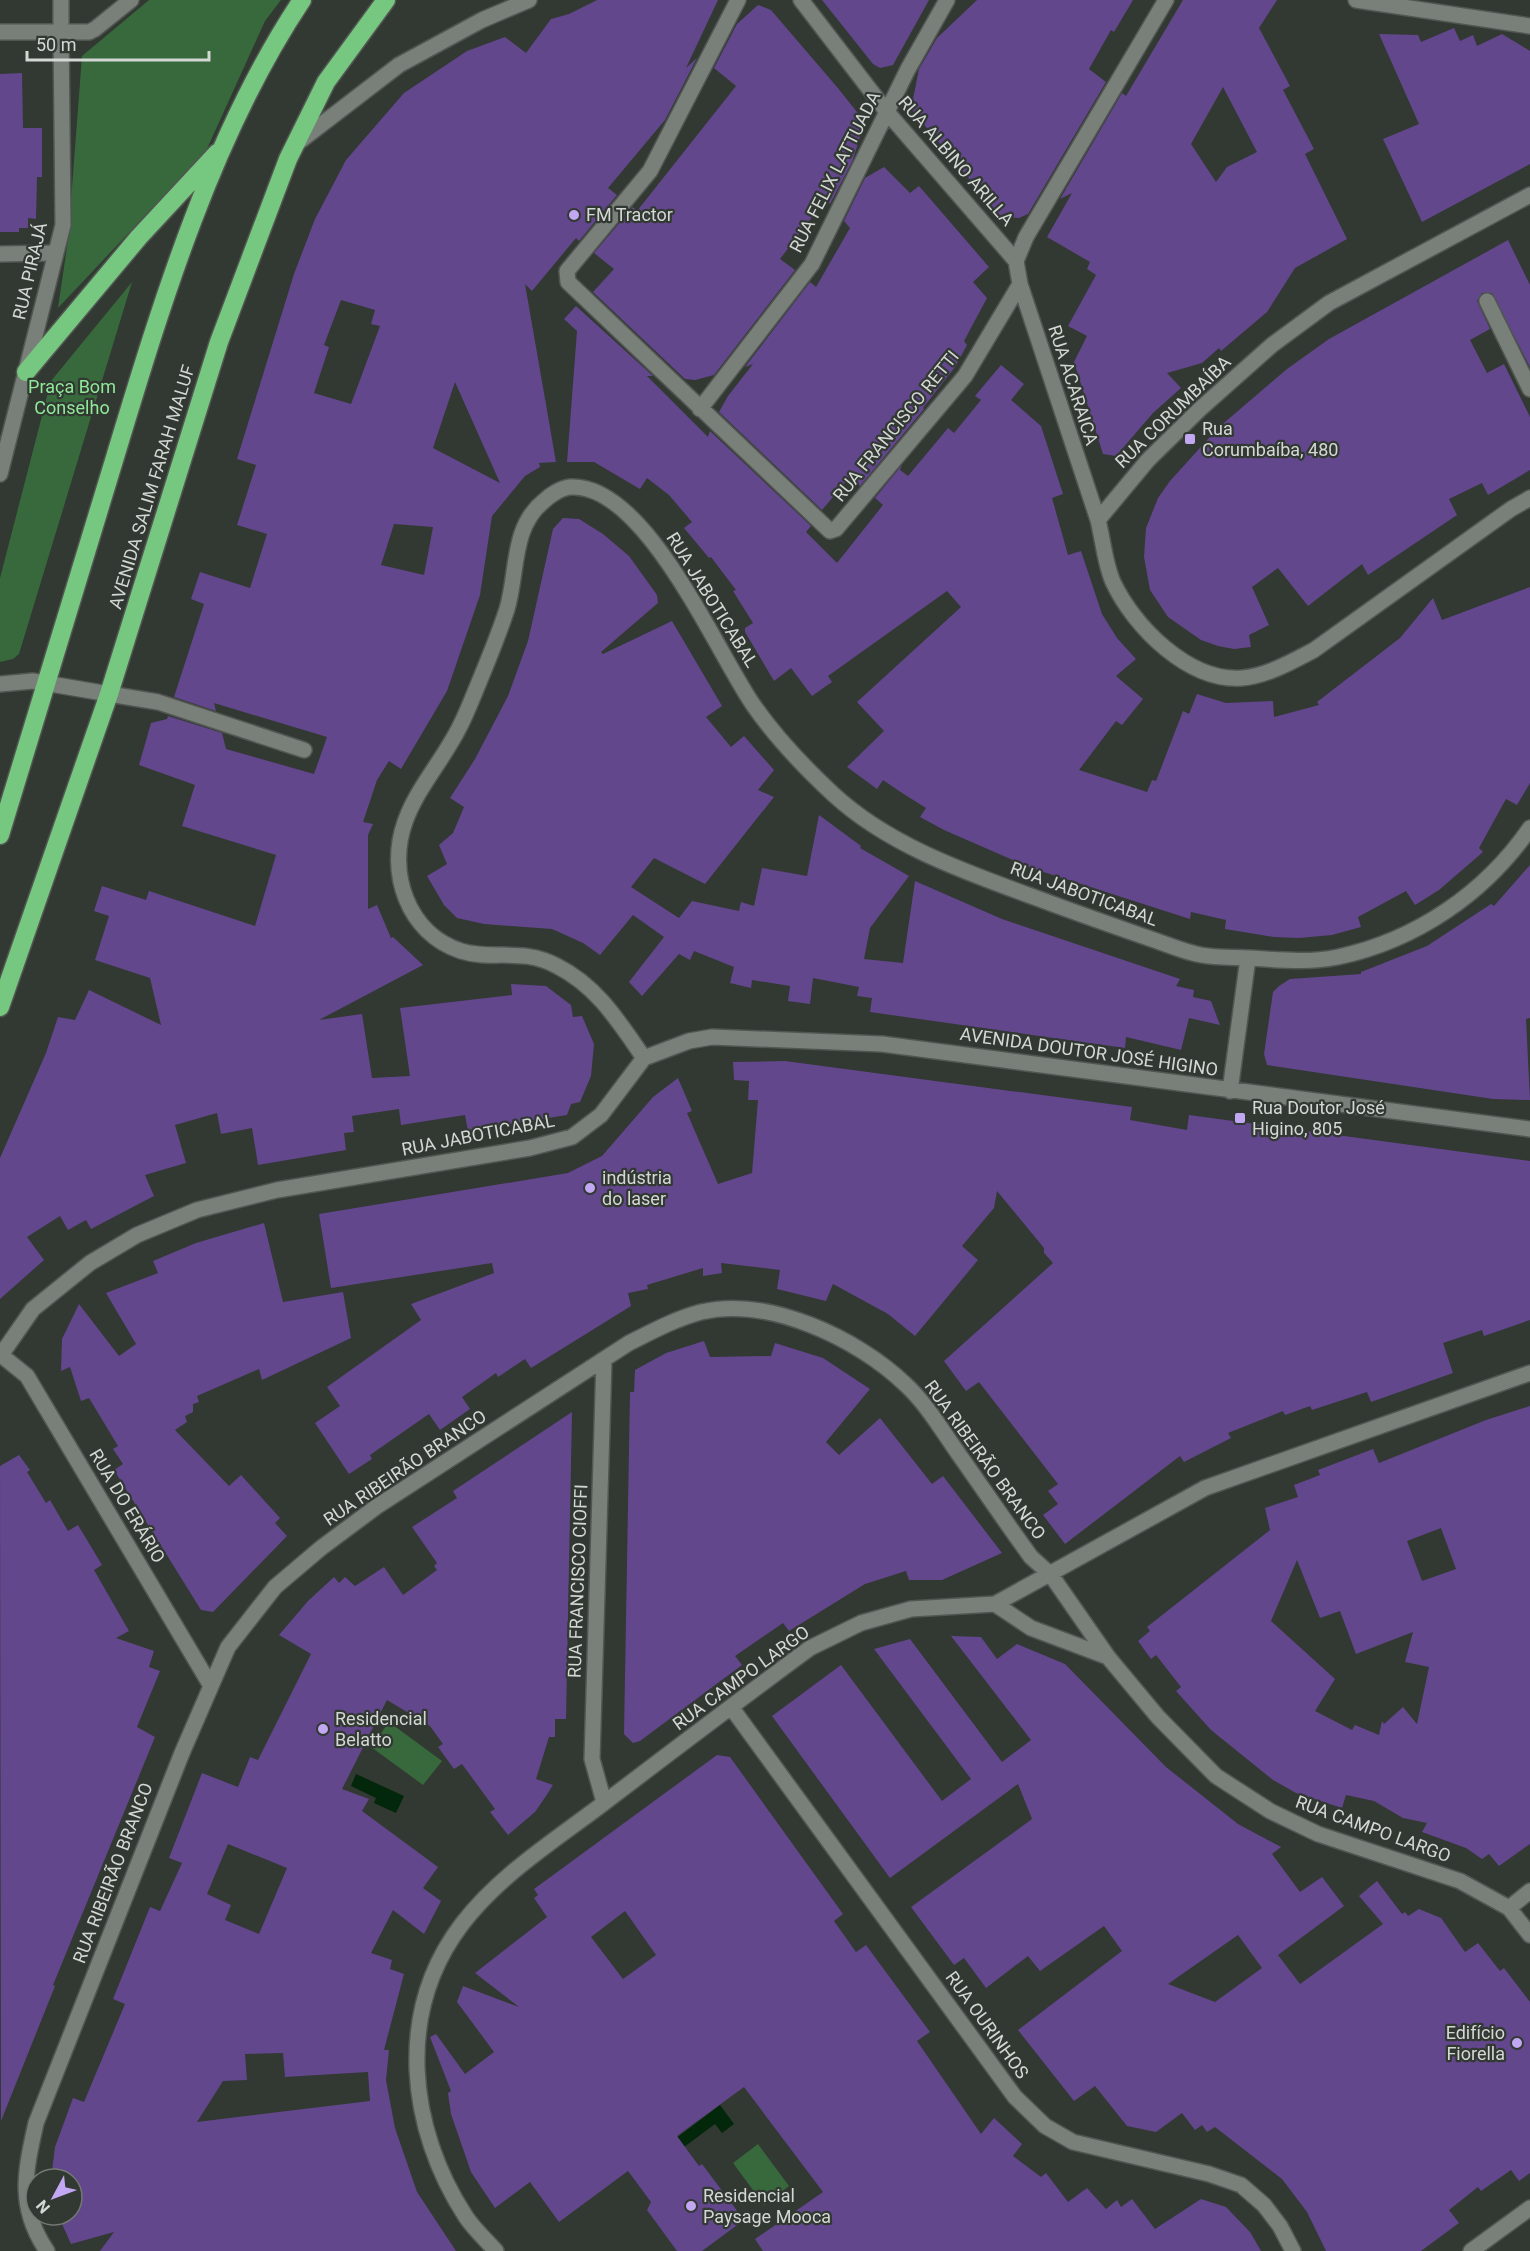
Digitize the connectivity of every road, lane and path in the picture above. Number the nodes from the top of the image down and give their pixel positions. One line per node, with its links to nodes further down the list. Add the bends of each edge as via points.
1 (61, 0): 13 (street, RUA PIRAJÁ)
2 (130, 0): 13 (street, via 95,30)
3 (302, 0): 15 (highway, via 270,48)
4 (386, 0): 16 (highway, AVENIDA SALIM FARAH MALUF, via 326,82)
5 (529, 0): 16 (street, via 482,20 399,65)
6 (738, 0): 25 (street, via 650,171 567,271 568,282)
7 (801, 0): 14 (street, RUA ALBINO ARILLA)
8 (947, 0): 14 (street, RUA FELIX LATTUADA)
9 (1166, 0): 20 (street, via 1026,237)
10 (1356, 0): 11 (street)
11 (1530, 26)
12 (0, 32): 13 (street)
13 (61, 32): 18 (street, RUA PIRAJÁ, via 63,225)
14 (887, 112): 20 (street, RUA ALBINO ARILLA); 25 (street, RUA FELIX LATTUADA, via 812,264)
15 (227, 143): 23 (highway, via 139,237); 29 (highway, via 156,320)
16 (293, 146): 31 (highway, AVENIDA SALIM FARAH MALUF, via 219,342)
17 (1530, 195): 28 (street, RUA CORUMBAÍBA, via 1329,303 1272,345 1148,460)
18 (55, 253): 19 (street); 23 (street, RUA PIRAJÁ)
19 (0, 254)
20 (1016, 261): 21 (street, RUA ACARAICA)
21 (1020, 284): 25 (street, RUA FRANCISCO RETTI, via 965,376 836,529 828,531); 28 (street, RUA ACARAICA)
22 (1487, 301): 24 (street)
23 (26, 372): 26 (street, RUA PIRAJÁ)
24 (1530, 389)
25 (700, 410)
26 (0, 474)
27 (1530, 498): 28 (street, via 1314,650 1278,668 1243,678 1210,675 1150,635 1128,610 1112,580)
28 (1098, 520)
29 (46, 683): 30 (street); 31 (street); 34 (highway)
30 (0, 684)
31 (110, 694): 32 (street, via 158,702); 36 (highway, AVENIDA SALIM FARAH MALUF)
32 (304, 750)
33 (1530, 828): 35 (street, RUA JABOTICABAL, via 1505,862 1476,891 1439,917 1388,941 1337,958)
34 (0, 835)
35 (1248, 958): 37 (street, RUA JABOTICABAL, via 1199,955 1099,921 944,861 879,829 838,798 787,749 753,705 670,563 645,532 618,505 595,493 569,487 550,495 533,509 520,534 508,606 460,728 406,819 398,848 397,873 418,922 438,939 463,952 520,954 550,962 573,974 601,998); 38 (street)
36 (0, 1007)
37 (644, 1058): 38 (street, AVENIDA DOUTOR JOSÉ HIGINO, via 712,1037 882,1044); 40 (street, RUA JABOTICABAL, via 601,1115 572,1137 508,1152 277,1190 197,1210 137,1235 90,1263 33,1309)
38 (1230, 1090): 39 (street, AVENIDA DOUTOR JOSÉ HIGINO)
39 (1530, 1129)
40 (0, 1355): 46 (street, RUA DO ERÁRIO, via 27,1376)
41 (604, 1360): 43 (street, RUA RIBEIRÃO BRANCO, via 668,1323 702,1312 744,1309 833,1333 867,1353 905,1384 935,1420 1031,1557); 46 (street, RUA RIBEIRÃO BRANCO, via 376,1507 321,1548 275,1587 228,1647); 48 (street, RUA FRANCISCO CIOFFI, via 592,1759)
42 (1530, 1373): 43 (street, via 1205,1488)
43 (1051, 1575): 44 (street); 45 (street, RUA RIBEIRÃO BRANCO)
44 (995, 1604): 45 (street, RUA CAMPO LARGO, via 1031,1628); 47 (street, RUA CAMPO LARGO, via 911,1609 861,1623 810,1648)
45 (1108, 1657): 50 (street, RUA CAMPO LARGO, via 1158,1717 1216,1776 1270,1811 1318,1834 1460,1881)
46 (211, 1686): 53 (street, RUA RIBEIRÃO BRANCO, via 36,2123 27,2162 25,2195 29,2218)
47 (731, 1707): 48 (street, RUA CAMPO LARGO); 55 (street, RUA OURINHOS, via 1015,2097 1045,2126 1073,2142 1241,2185 1264,2205)
48 (604, 1802): 54 (street, RUA CAMPO LARGO, via 508,1875 462,1924 438,1963 422,2008 415,2048 420,2098 434,2154 468,2220)
49 (1530, 1891): 50 (street)
50 (1509, 1908): 51 (street, RUA CAMPO LARGO)
51 (1530, 1935)
52 (1530, 2208): 56 (street)
53 (47, 2251)
54 (496, 2251)
55 (1293, 2251)
56 (1471, 2251)

